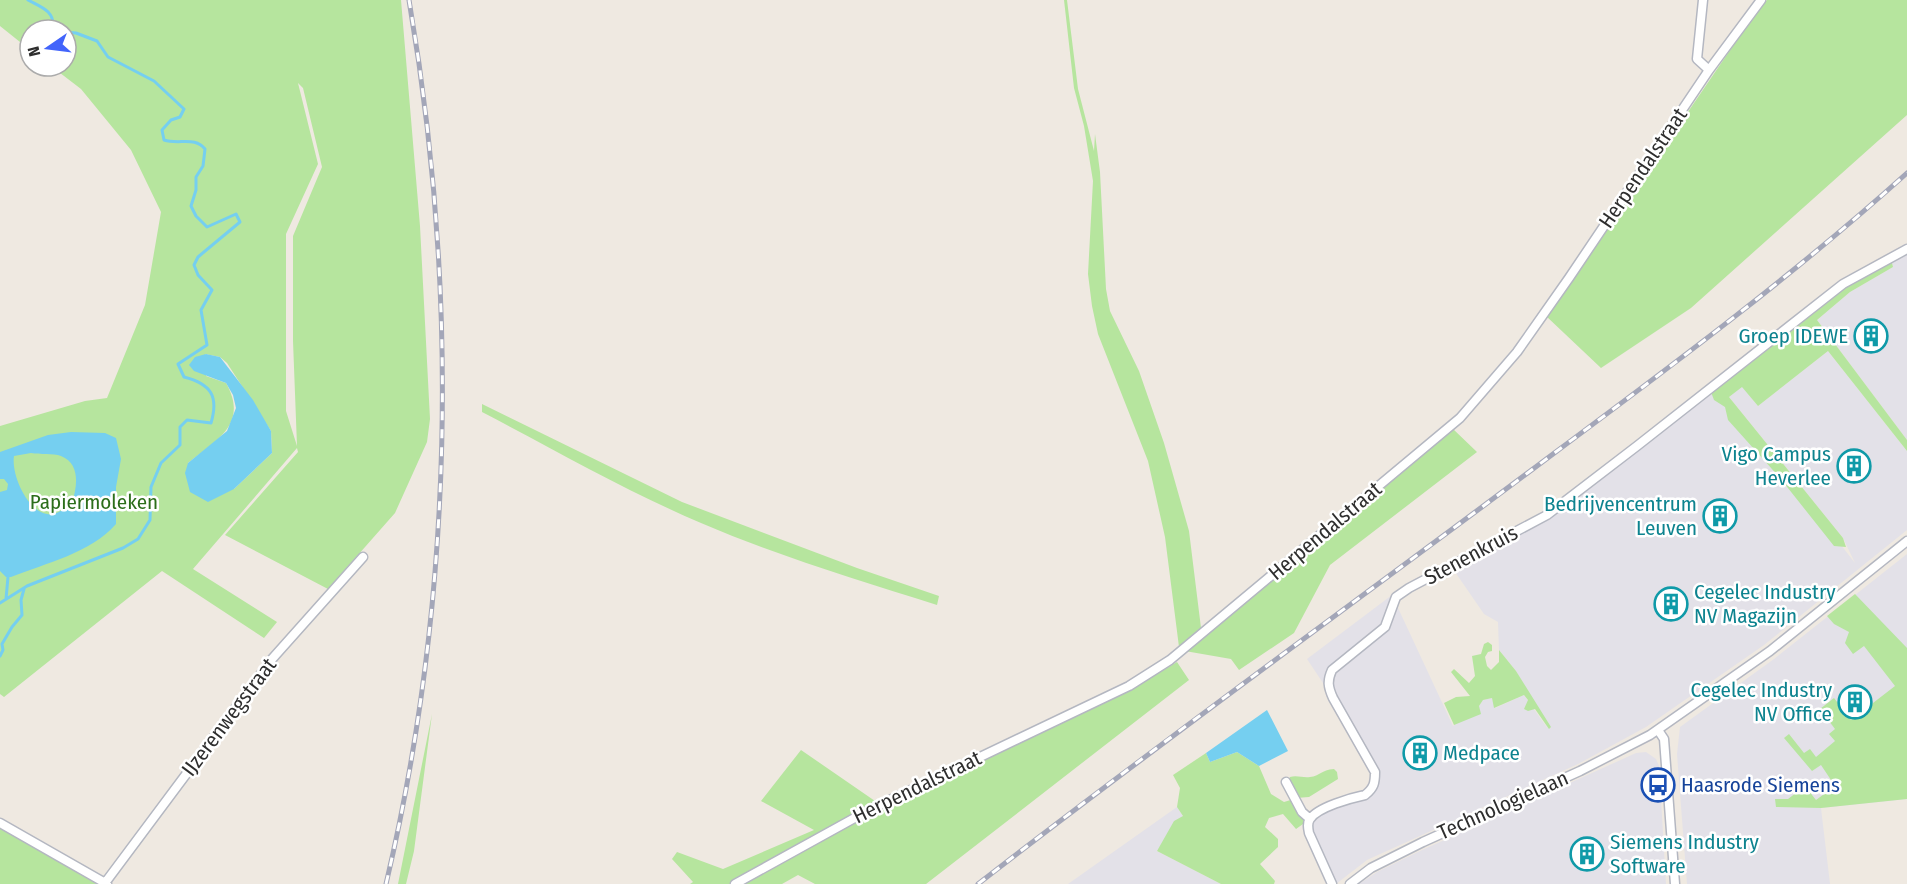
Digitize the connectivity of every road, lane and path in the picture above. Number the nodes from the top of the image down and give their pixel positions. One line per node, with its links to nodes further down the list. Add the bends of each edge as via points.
1 (1703, 0): 3 (street, via 1696,59)
2 (1761, 0): 3 (street, Herpendalstraat)
3 (1709, 70): 12 (street, Herpendalstraat, via 1517,352 1460,418 1170,660 1129,686 869,810)
4 (1907, 249): 9 (street, Stenenkruis, via 1843,284 1547,515 1396,597 1385,627 1332,670 1328,678 1332,698 1375,772 1375,783 1365,795 1316,812)
5 (1907, 541): 7 (street, Technologielaan, via 1770,651)
6 (363, 557): 11 (street, IJzerenwegstraat, via 272,659)
7 (1658, 730): 14 (street, Technologielaan, via 1580,771 1423,842 1371,868); 15 (street, via 1664,739)
8 (1286, 782): 9 (street)
9 (1310, 819): 13 (street, via 1309,833)
10 (0, 823): 11 (street)
11 (106, 884)
12 (735, 884)
13 (1332, 884)
14 (1350, 884)
15 (1675, 884)

